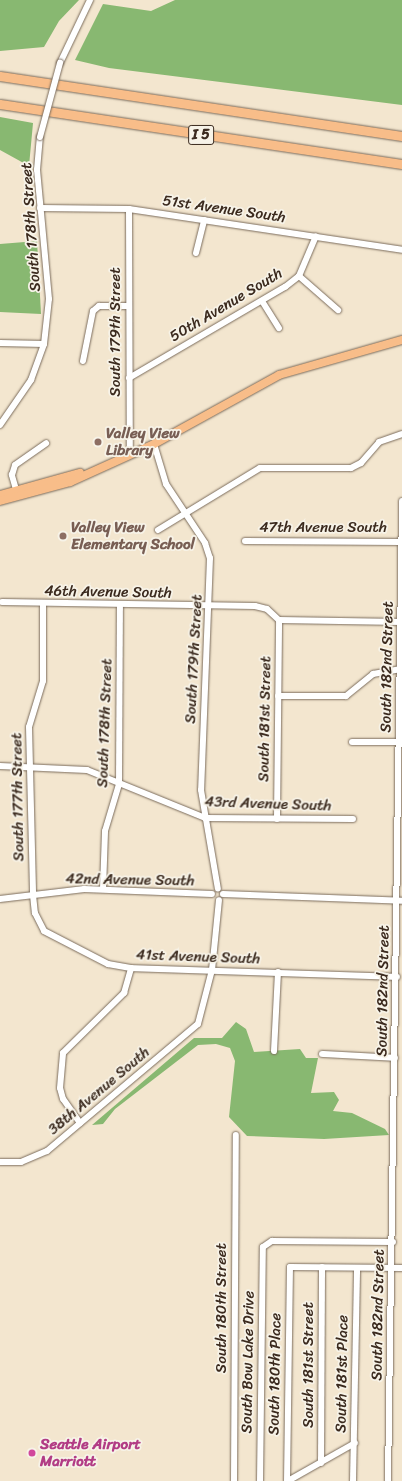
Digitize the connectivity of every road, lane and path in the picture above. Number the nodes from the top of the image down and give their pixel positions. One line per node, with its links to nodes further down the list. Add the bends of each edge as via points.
1 (90, 0): 6 (street, South 178th Street, bridge, via 60,63 40,137 37,170)
2 (0, 76): 4 (highway, I 5)
3 (0, 104): 5 (highway, I 5)
4 (402, 136)
5 (402, 164)
6 (40, 208): 7 (street, 51st Avenue South); 19 (street, South 178th Street, via 49,299)
7 (129, 209): 8 (street, 51st Avenue South); 14 (street, South 179th Street)
8 (204, 220): 9 (street, 51st Avenue South); 11 (street)
9 (316, 236): 10 (street, 51st Avenue South); 12 (street, 50th Avenue South)
10 (402, 250)
11 (196, 253)
12 (299, 276): 13 (street, 50th Avenue South); 15 (street)
13 (262, 301): 16 (street); 21 (street, 50th Avenue South)
14 (128, 306): 20 (street, via 99,306 93,311); 21 (street, South 179th Street)
15 (338, 310)
16 (279, 328)
17 (402, 340): 25 (main road, via 279,375)
18 (0, 343): 19 (street)
19 (44, 344): 22 (street, South 178th Street, via 31,380)
20 (83, 361)
21 (129, 378): 26 (street, South 179th Street)
22 (0, 425)
23 (402, 434): 31 (street, via 378,442 361,463 351,468 260,468)
24 (46, 443): 27 (street, via 15,465 12,475)
25 (154, 444): 26 (main road); 31 (street, South 179th Street, via 166,484)
26 (130, 454): 27 (main road, via 70,482)
27 (17, 493): 28 (main road); 29 (main road)
28 (0, 495)
29 (0, 501)
30 (402, 501): 34 (street, South 182nd Street)
31 (185, 512): 32 (street); 39 (street, South 179th Street, via 209,550)
32 (158, 530)
33 (245, 541): 34 (street, 47th Avenue South)
34 (402, 542): 35 (street, South 182nd Street)
35 (402, 587): 41 (street, South 182nd Street)
36 (2, 602): 37 (street, 46th Avenue South)
37 (43, 604): 38 (street, 46th Avenue South); 47 (street, South 177th Street, via 43,681 29,727)
38 (120, 604): 39 (street, 46th Avenue South); 48 (street, South 178th Street)
39 (209, 606): 40 (street, 46th Avenue South, via 255,606 267,609); 49 (street, South 179th Street, via 201,790)
40 (279, 620): 41 (street); 43 (street, South 181st Street)
41 (402, 622): 42 (street, South 182nd Street)
42 (401, 665): 43 (street, via 373,674 352,694 346,696); 45 (street, South 182nd Street)
43 (278, 696): 50 (street, South 181st Street)
44 (352, 742): 45 (street)
45 (401, 742): 56 (street, South 182nd Street)
46 (0, 766): 47 (street, 43rd Avenue South)
47 (29, 766): 48 (street, 43rd Avenue South, via 77,768); 54 (street, South 177th Street)
48 (119, 784): 49 (street, 43rd Avenue South); 52 (street, South 178th Street, via 105,831)
49 (205, 818): 50 (street, 43rd Avenue South); 53 (street, South 179th Street)
50 (277, 819): 51 (street, 43rd Avenue South)
51 (353, 819)
52 (103, 889): 53 (street, 42nd Avenue South); 54 (street, 42nd Avenue South)
53 (220, 894): 56 (street); 58 (street, South 179th Street)
54 (33, 895): 55 (street, 42nd Avenue South); 57 (street, 41st Avenue South, via 39,924 50,936 108,964)
55 (0, 899)
56 (400, 901): 60 (street, South 182nd Street)
57 (131, 968): 58 (street, 41st Avenue South); 67 (street, via 124,993 63,1053 60,1088 63,1099)
58 (212, 970): 59 (street, 41st Avenue South); 61 (street, South 179th Street)
59 (278, 972): 60 (street, 41st Avenue South); 62 (street)
60 (397, 977): 64 (street, South 182nd Street)
61 (203, 1017): 67 (street, 38th Avenue South)
62 (274, 1051)
63 (322, 1054): 64 (street)
64 (395, 1058): 65 (street, South 182nd Street)
65 (395, 1092): 66 (street); 70 (street, South 182nd Street)
66 (402, 1092)
67 (80, 1123): 69 (street, 38th Avenue South, via 42,1154 21,1162)
68 (236, 1135): 77 (street, South 180th Street)
69 (0, 1162)
70 (393, 1242): 73 (street, South 182nd Street); 78 (street, South Bow Lake Drive, via 272,1241 265,1244)
71 (322, 1267): 72 (street); 76 (street, South 181st Street); 79 (street, South 180th Place, via 290,1267)
72 (357, 1268): 73 (street); 75 (street, South 181st Place)
73 (392, 1268): 74 (street); 81 (street, South 182nd Street)
74 (402, 1268)
75 (355, 1443): 76 (street, South 180th Place); 80 (street, South 181st Place)
76 (321, 1463): 79 (street, South 180th Place)
77 (234, 1481)
78 (260, 1481)
79 (288, 1481)
80 (353, 1481)
81 (388, 1481)

